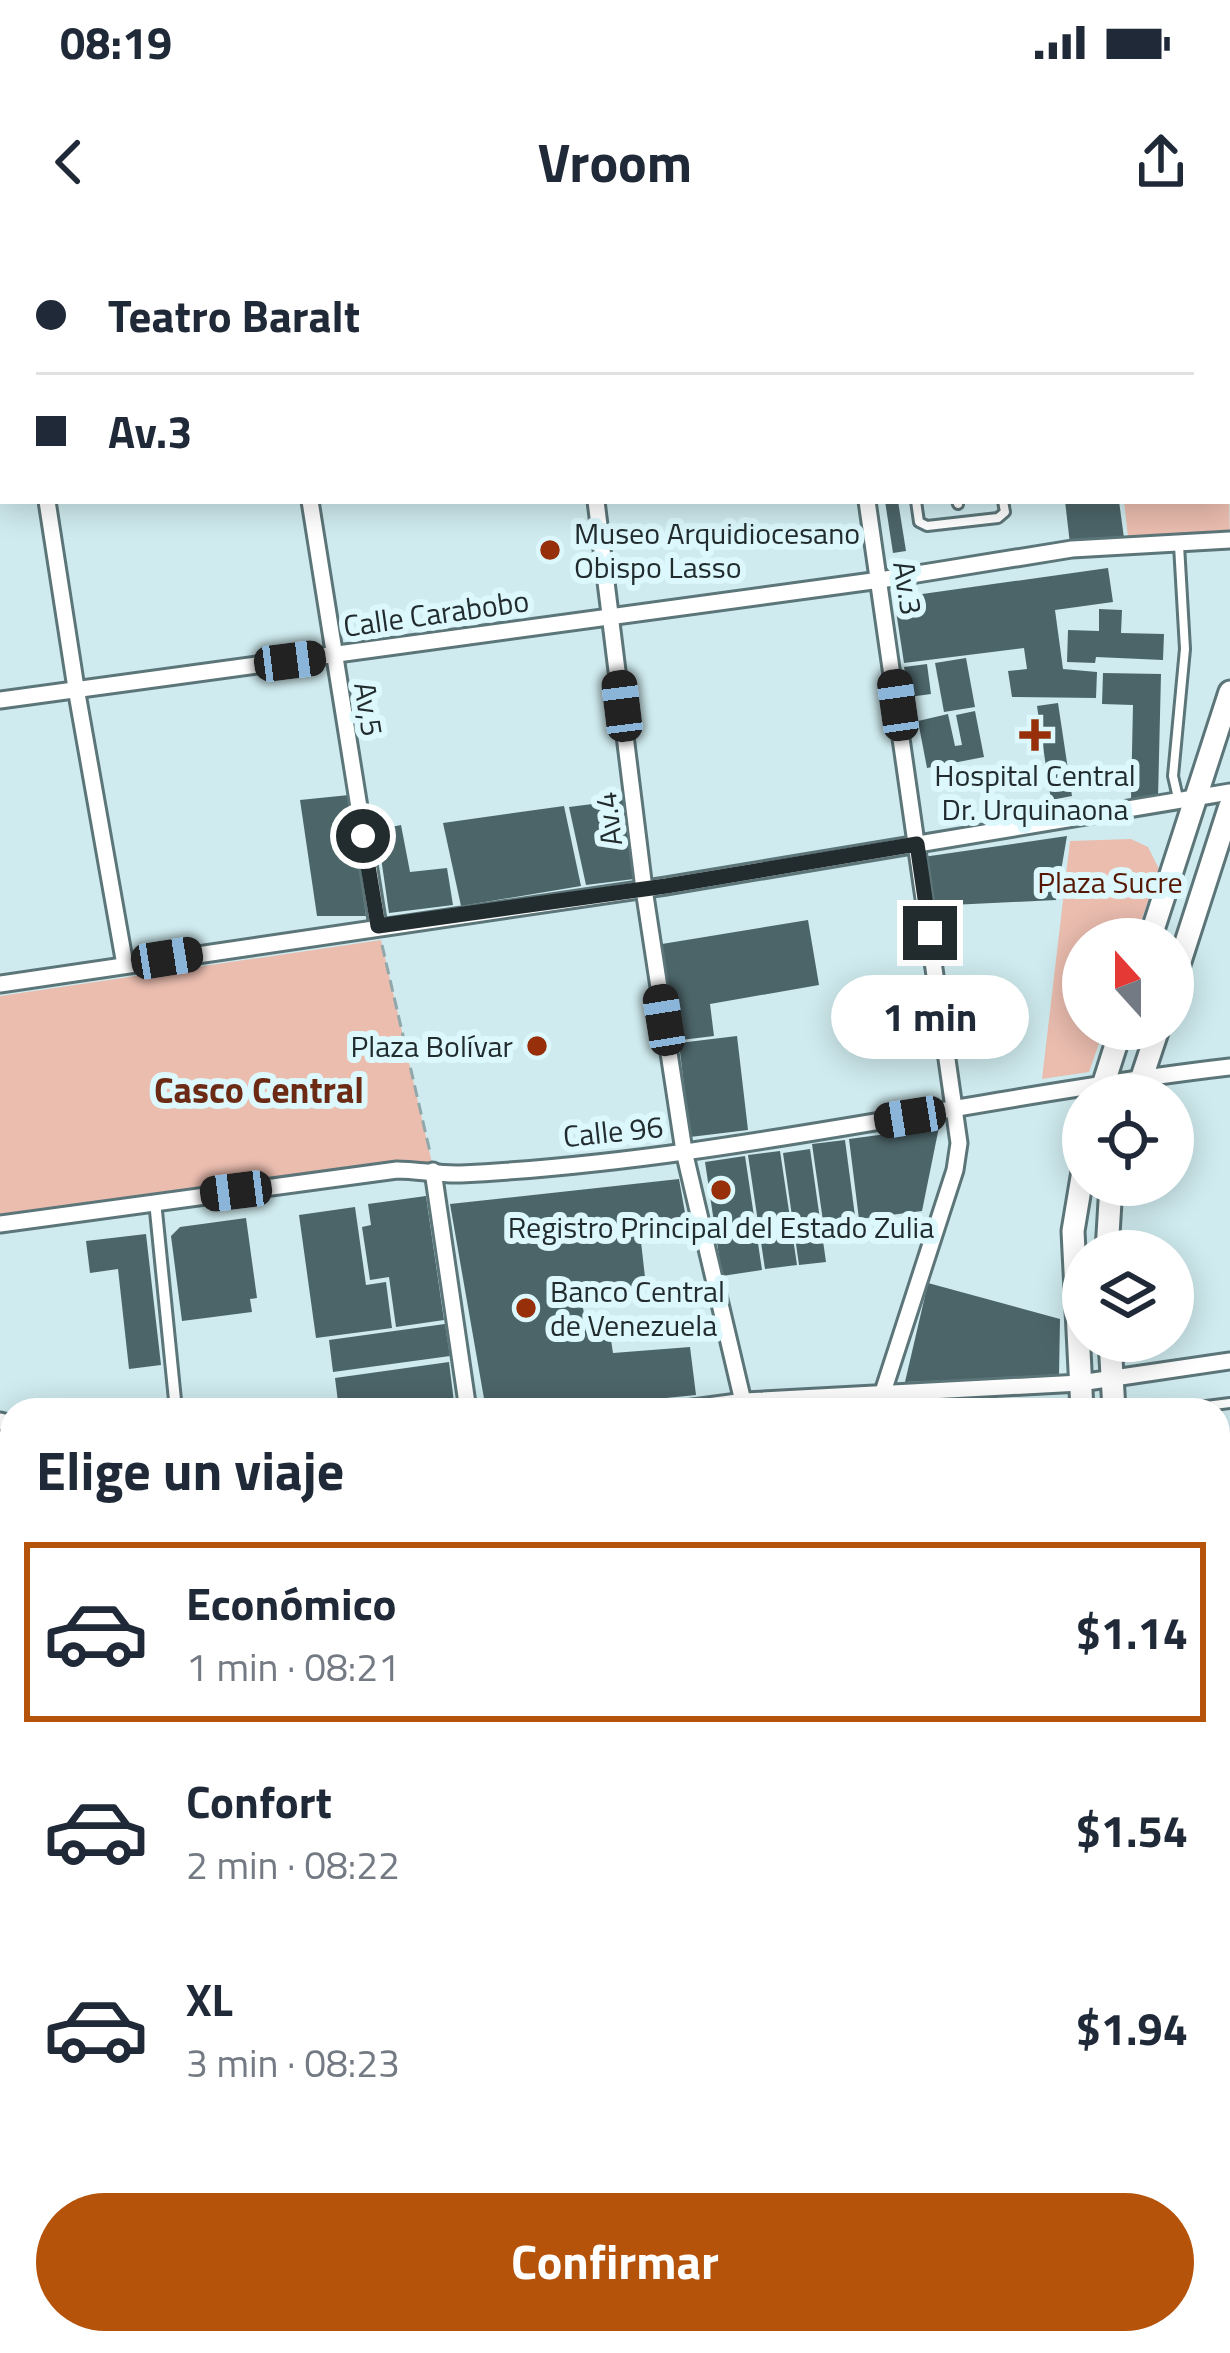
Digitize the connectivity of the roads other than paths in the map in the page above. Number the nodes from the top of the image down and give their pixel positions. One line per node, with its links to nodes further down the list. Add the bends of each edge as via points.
1 (47, 504): 12 (street)
2 (310, 504): 11 (street, Av,5)
3 (596, 504): 10 (street, Av.4)
4 (867, 504): 9 (street, Av.3)
5 (917, 504): 6 (lane, via 928,526 998,518)
6 (1004, 504)
7 (1230, 540): 8 (street, Calle Carabobo)
8 (1179, 543): 9 (street, Calle Carabobo, via 1118,543); 16 (lane, via 1185,649 1173,776)
9 (880, 580): 10 (street, Calle Carabobo); 18 (street, Av.3)
10 (610, 615): 11 (street, Calle Carabobo); 19 (street, Av.4)
11 (333, 656): 12 (street, Calle Carabobo); 22 (street, Av,5)
12 (76, 688): 14 (street, Calle Carabobo); 23 (street)
13 (1230, 692): 16 (main road)
14 (0, 700)
15 (1230, 793): 16 (street)
16 (1186, 801): 18 (street); 20 (main road)
17 (1230, 806): 21 (main road)
18 (917, 844): 19 (street); 28 (street, Av.3)
19 (644, 889): 22 (street); 29 (street, Av.4)
20 (1155, 918)
21 (1194, 918)
22 (378, 926): 23 (street)
23 (125, 965): 24 (street)
24 (0, 984)
25 (1230, 1067): 26 (street, Calle 96)
26 (1194, 1075)
27 (1062, 1096): 28 (street, Calle 96)
28 (956, 1110): 29 (street, Calle 96); 41 (street, Av.3, via 955,1170)
29 (684, 1151): 30 (street, Calle 96); 40 (street, Av.4)
30 (433, 1171): 31 (street, Calle 96); 39 (street)
31 (154, 1201): 33 (street, Calle 96); 38 (street)
32 (1077, 1206): 37 (main road)
33 (0, 1224)
34 (1230, 1361): 36 (street)
35 (1112, 1362): 36 (main road)
36 (1112, 1380): 37 (street); 44 (main road)
37 (1080, 1384): 42 (street); 43 (main road)
38 (175, 1398)
39 (466, 1398)
40 (743, 1398)
41 (883, 1398)
42 (926, 1398)
43 (1081, 1398)
44 (1113, 1398)

